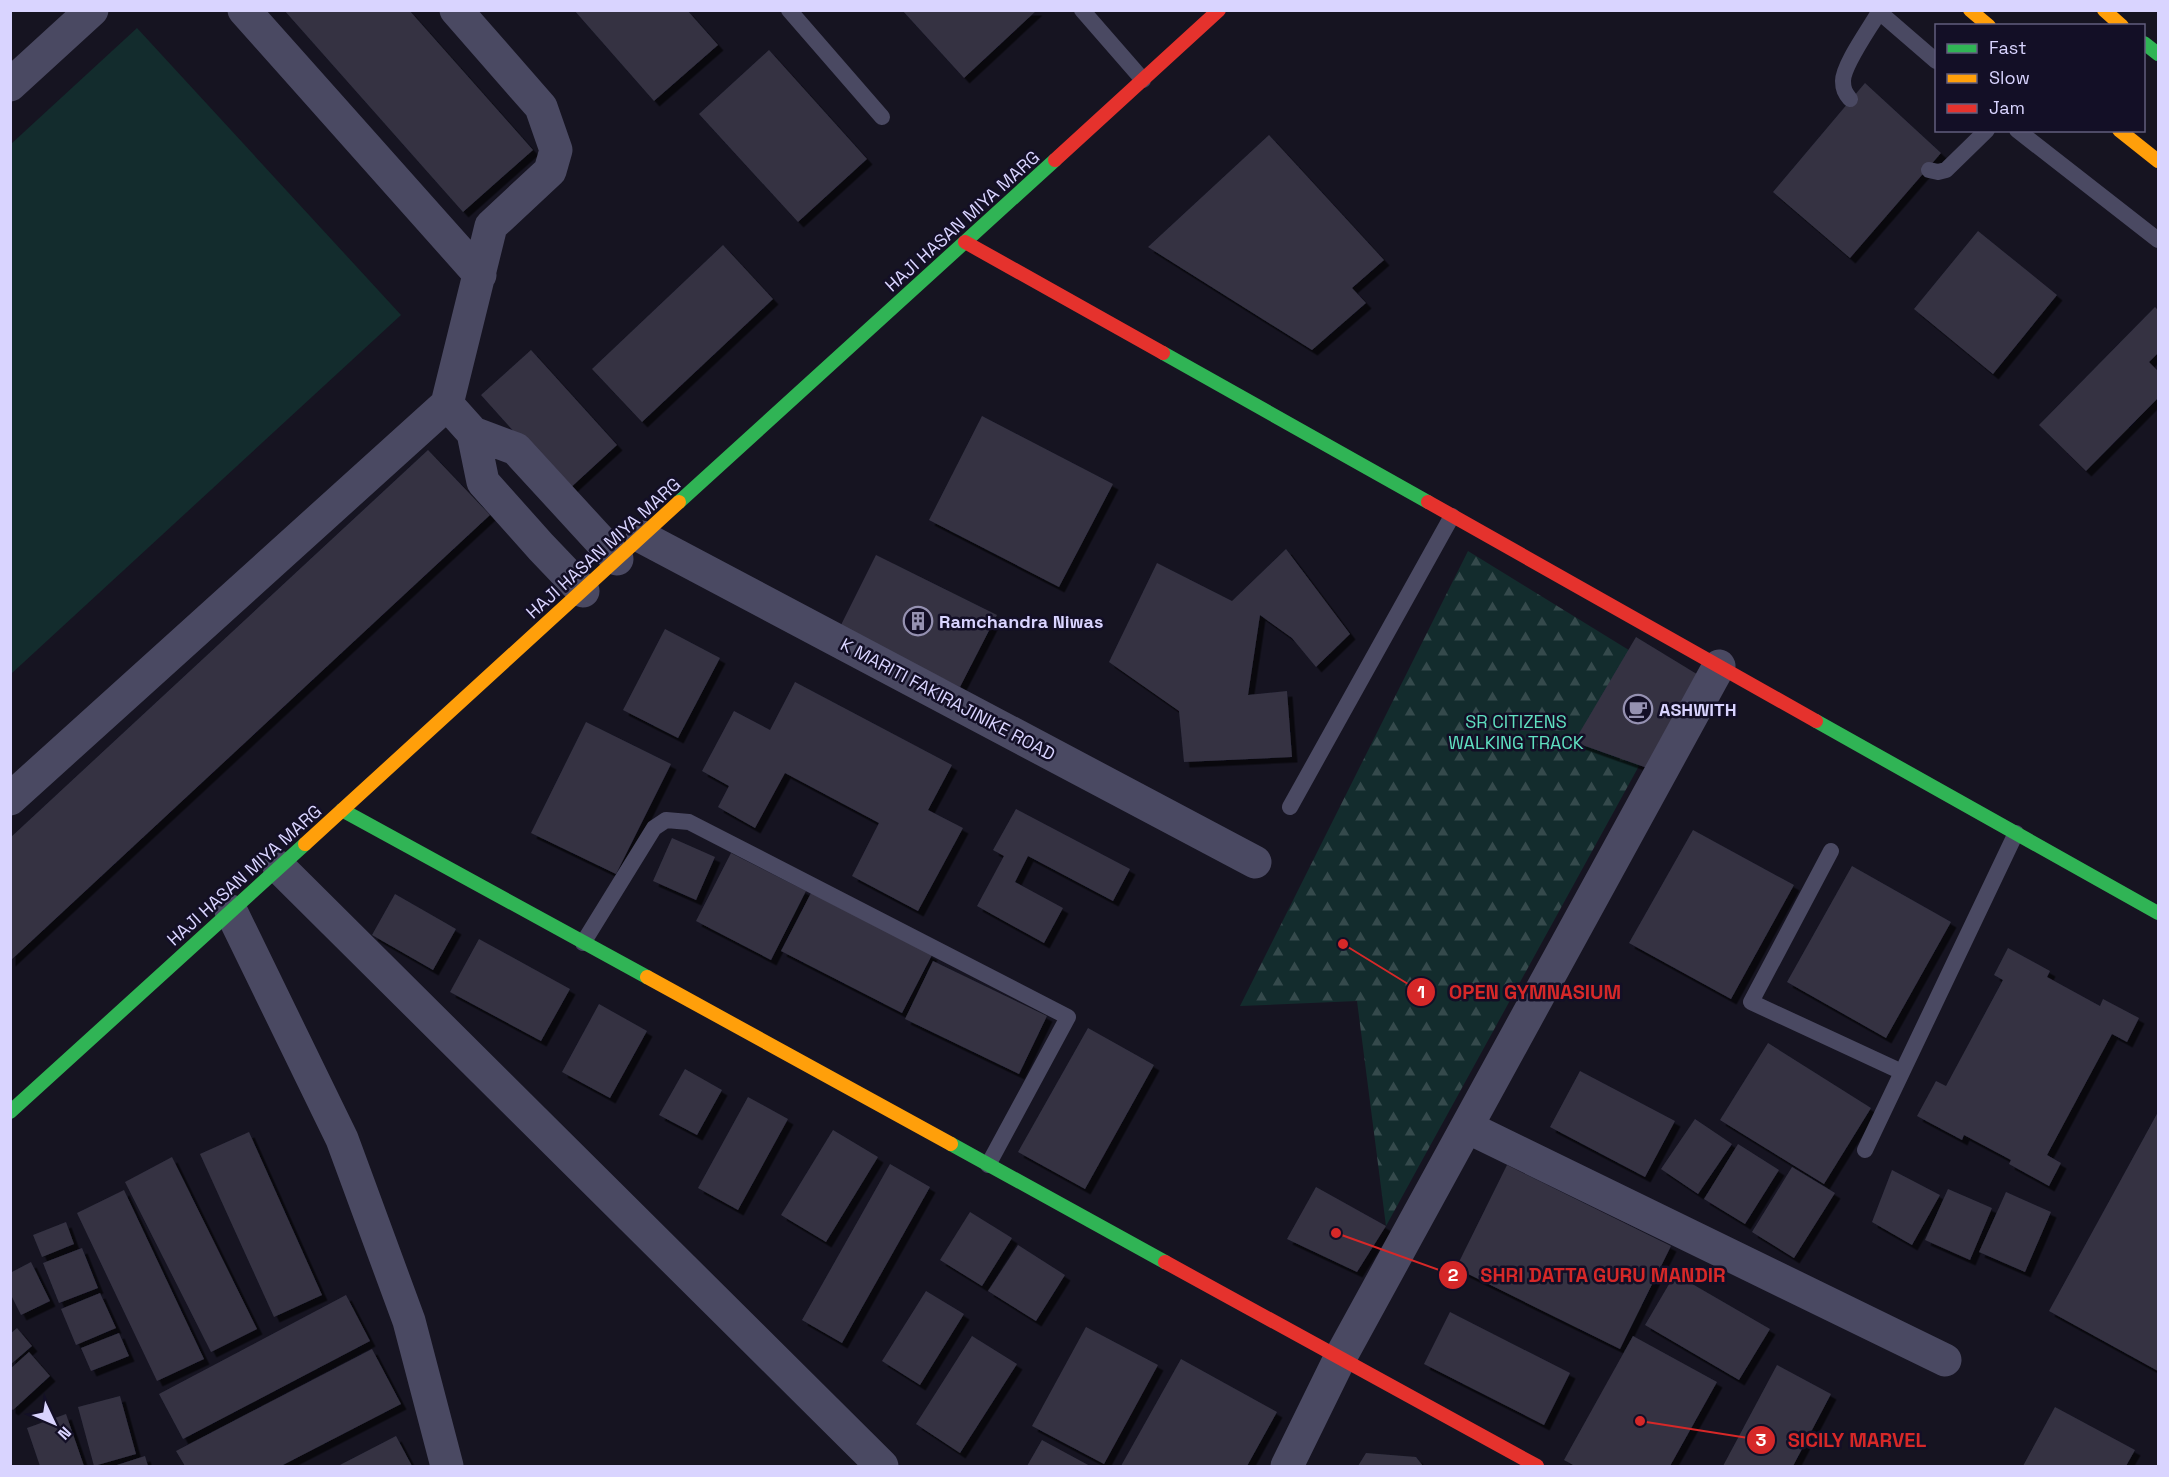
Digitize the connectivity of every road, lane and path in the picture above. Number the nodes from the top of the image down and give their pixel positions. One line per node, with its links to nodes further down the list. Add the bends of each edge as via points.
1 (92, 10): 16 (street)
2 (244, 10): 26 (street)
3 (456, 10): 26 (street, via 541,107 555,150 550,171 491,226)
4 (789, 10): 18 (lane)
5 (1082, 10): 15 (lane)
6 (1219, 10): 15 (street, HAJI HASAN MIYA MARG)
7 (1970, 10): 10 (street)
8 (2104, 10): 11 (street)
9 (1878, 11): 14 (lane); 17 (lane, via 1843,79 1844,91)
10 (1987, 24)
11 (2120, 24)
12 (2145, 44): 13 (street)
13 (2158, 54)
14 (1935, 61)
15 (1143, 80): 25 (street, HAJI HASAN MIYA MARG)
16 (10, 84)
17 (1850, 99)
18 (882, 117)
19 (1985, 132): 23 (lane, via 1946,170)
20 (2020, 132): 24 (lane)
21 (2122, 132): 22 (street)
22 (2158, 161)
23 (1929, 170)
24 (2158, 240)
25 (965, 242): 29 (street); 30 (street, HAJI HASAN MIYA MARG)
26 (480, 275): 27 (street)
27 (447, 405): 28 (street); 34 (street)
28 (473, 433): 31 (street, via 516,449); 32 (street, via 483,482)
29 (1452, 516): 33 (street); 35 (lane)
30 (642, 537): 31 (street, HAJI HASAN MIYA MARG); 39 (street, K MARITI FAKIRAJINIKE ROAD)
31 (617, 559): 32 (street, HAJI HASAN MIYA MARG)
32 (583, 591): 36 (street, HAJI HASAN MIYA MARG)
33 (1719, 666): 37 (street); 46 (street)
34 (10, 799)
35 (1290, 807)
36 (342, 810): 40 (street, HAJI HASAN MIYA MARG); 43 (street)
37 (2016, 833): 42 (street); 44 (lane)
38 (1831, 850): 44 (lane, via 1751,1002)
39 (1255, 862)
40 (279, 867): 41 (street, HAJI HASAN MIYA MARG); 52 (street)
41 (231, 911): 45 (street, HAJI HASAN MIYA MARG); 51 (street, via 342,1139 409,1321)
42 (2158, 913)
43 (583, 943): 48 (street); 48 (lane, via 654,828 666,820 689,822 1068,1017)
44 (1902, 1072): 47 (lane)
45 (10, 1112)
46 (1467, 1127): 49 (street); 50 (street)
47 (1865, 1150)
48 (988, 1165): 49 (street)
49 (1340, 1358): 53 (street); 54 (street)
50 (1945, 1360)
51 (447, 1467)
52 (882, 1467)
53 (1287, 1467)
54 (1537, 1467)

